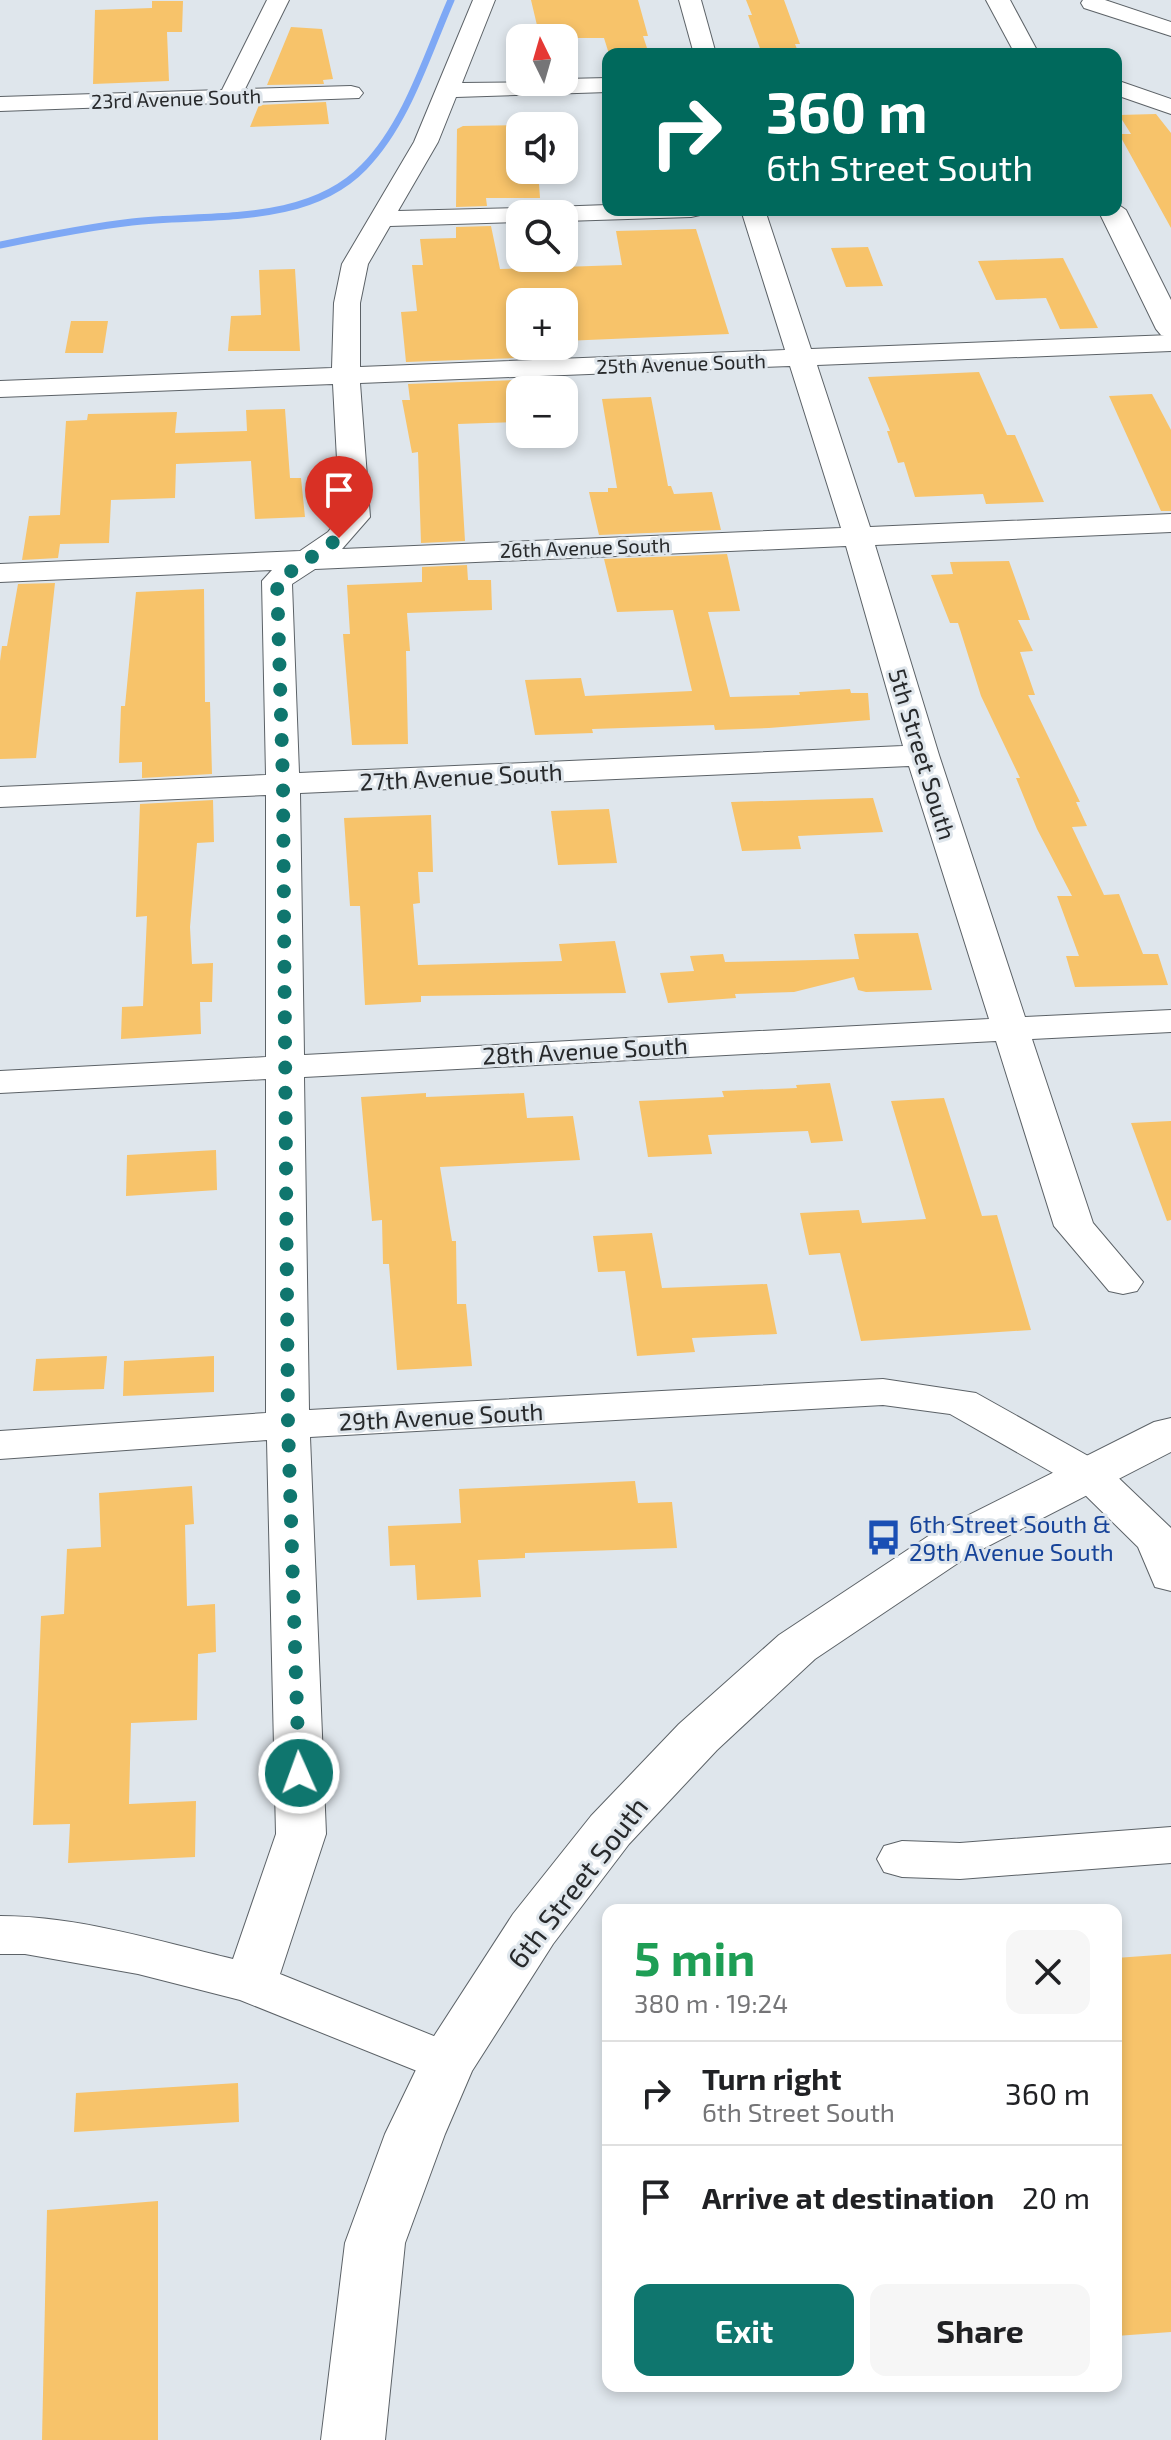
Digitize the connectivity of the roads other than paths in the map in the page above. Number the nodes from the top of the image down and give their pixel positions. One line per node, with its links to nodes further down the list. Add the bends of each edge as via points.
1 (278, 0): 13 (street)
2 (484, 0): 11 (street)
3 (690, 0): 7 (street)
4 (998, 0): 8 (street)
5 (1092, 3): 6 (street)
6 (1171, 29)
7 (703, 48)
8 (1024, 48)
9 (602, 85): 11 (street)
10 (1122, 89): 15 (street)
11 (447, 90): 21 (street, via 426,142)
12 (351, 93): 13 (street, 23rd Avenue South)
13 (230, 97): 14 (street, 23rd Avenue South)
14 (0, 104)
15 (1171, 107)
16 (578, 213): 17 (street)
17 (602, 213)
18 (506, 215): 21 (street)
19 (755, 216): 24 (street, 5th Street South)
20 (1115, 216): 22 (street)
21 (382, 219): 25 (street, via 355,264 347,303)
22 (1171, 329)
23 (1171, 343): 24 (street, 25th Avenue South)
24 (800, 359): 25 (street, 25th Avenue South); 28 (street, 5th Street South)
25 (346, 375): 26 (street, 25th Avenue South); 29 (street, via 355,517 339,538)
26 (0, 389)
27 (1171, 523): 28 (street, 26th Avenue South)
28 (858, 536): 29 (street, 26th Avenue South); 31 (street, 5th Street South)
29 (311, 559): 30 (street, 26th Avenue South); 32 (street, via 277,581)
30 (0, 573)
31 (922, 755): 32 (street, 27th Avenue South); 35 (street, 5th Street South)
32 (283, 784): 33 (street, 27th Avenue South); 36 (street)
33 (0, 797)
34 (1171, 1021): 35 (street, 28th Avenue South)
35 (1010, 1029): 36 (street, 28th Avenue South); 38 (street, 5th Street South, via 1074,1226)
36 (284, 1066): 37 (street, 28th Avenue South); 39 (street)
37 (0, 1082)
38 (1123, 1282)
39 (288, 1425): 41 (street, 29th Avenue South); 42 (street, 29th Avenue South, via 883,1392 961,1402); 47 (street, via 301,1834)
40 (1171, 1433): 42 (street, 6th Street South)
41 (0, 1445)
42 (1091, 1476): 43 (street, via 1158,1541); 48 (street, 6th Street South, via 950,1545 797,1647 698,1737 610,1830 533,1929)
43 (1171, 1576)
44 (1171, 1845): 45 (street, via 960,1861)
45 (902, 1859)
46 (0, 1935): 47 (street, via 138,1955)
47 (251, 1983): 48 (street)
48 (447, 2063): 49 (street, 6th Street South, via 375,2243)
49 (353, 2440)

